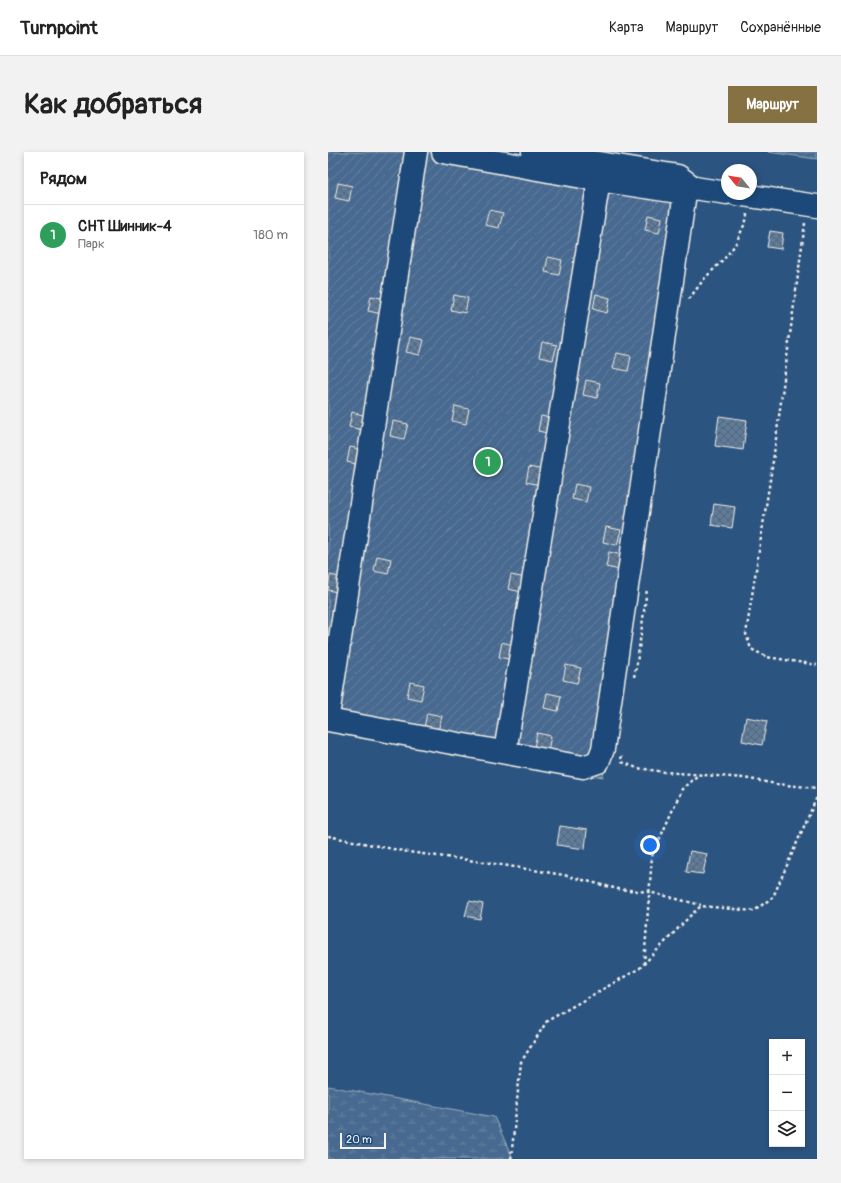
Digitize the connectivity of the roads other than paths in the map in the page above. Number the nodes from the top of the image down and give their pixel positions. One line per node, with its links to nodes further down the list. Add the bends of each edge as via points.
1 (416, 152): 9 (lane)
2 (443, 152): 4 (lane)
3 (533, 152): 4 (lane)
4 (599, 165): 5 (lane, via 678,176); 11 (lane)
5 (690, 191): 6 (lane); 11 (lane, via 603,749 598,762 583,767)
6 (721, 193)
7 (757, 197): 8 (lane)
8 (812, 206)
9 (328, 715)
10 (328, 720): 11 (lane)
11 (505, 752)

